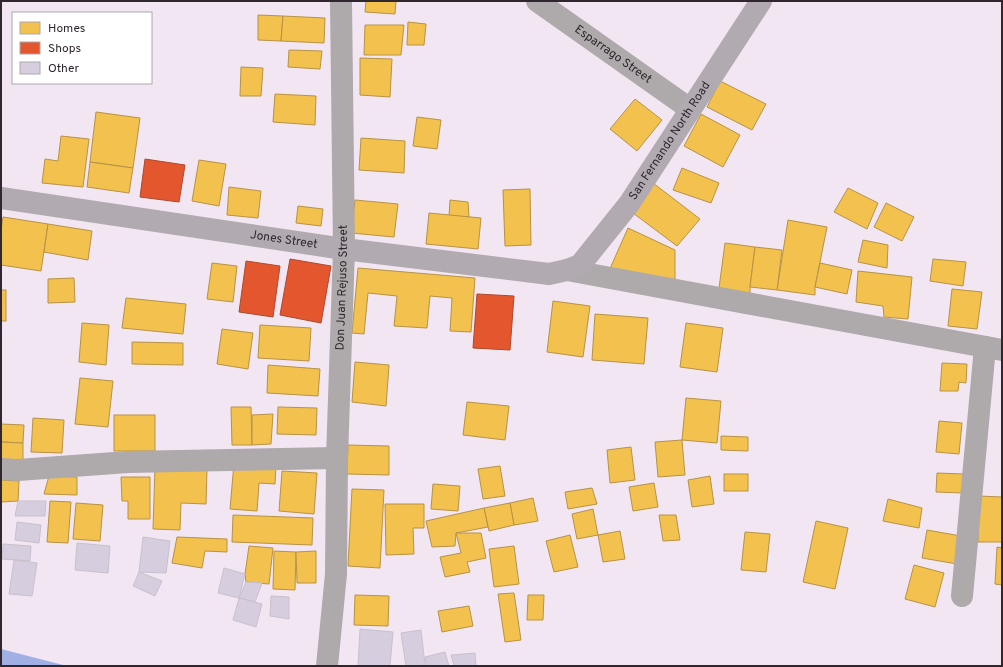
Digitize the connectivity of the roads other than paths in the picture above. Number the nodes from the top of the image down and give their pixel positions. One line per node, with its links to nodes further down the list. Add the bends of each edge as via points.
1 (341, 1): 6 (street, Don Juan Rejuso Street)
2 (537, 1): 4 (street, Esparrago Street)
3 (761, 1): 4 (main road, San Fernando North Road)
4 (690, 109): 7 (main road, San Fernando North Road, via 629,204 580,265)
5 (1, 198): 6 (main road, Jones Street)
6 (344, 249): 7 (main road, Jones Street, via 549,274); 9 (street, Don Juan Rejuso Street)
7 (567, 270): 8 (street)
8 (993, 349): 11 (street)
9 (337, 458): 10 (street, via 128,462); 12 (street, Don Juan Rejuso Street, via 336,574)
10 (1, 470)
11 (962, 596)
12 (327, 666)

